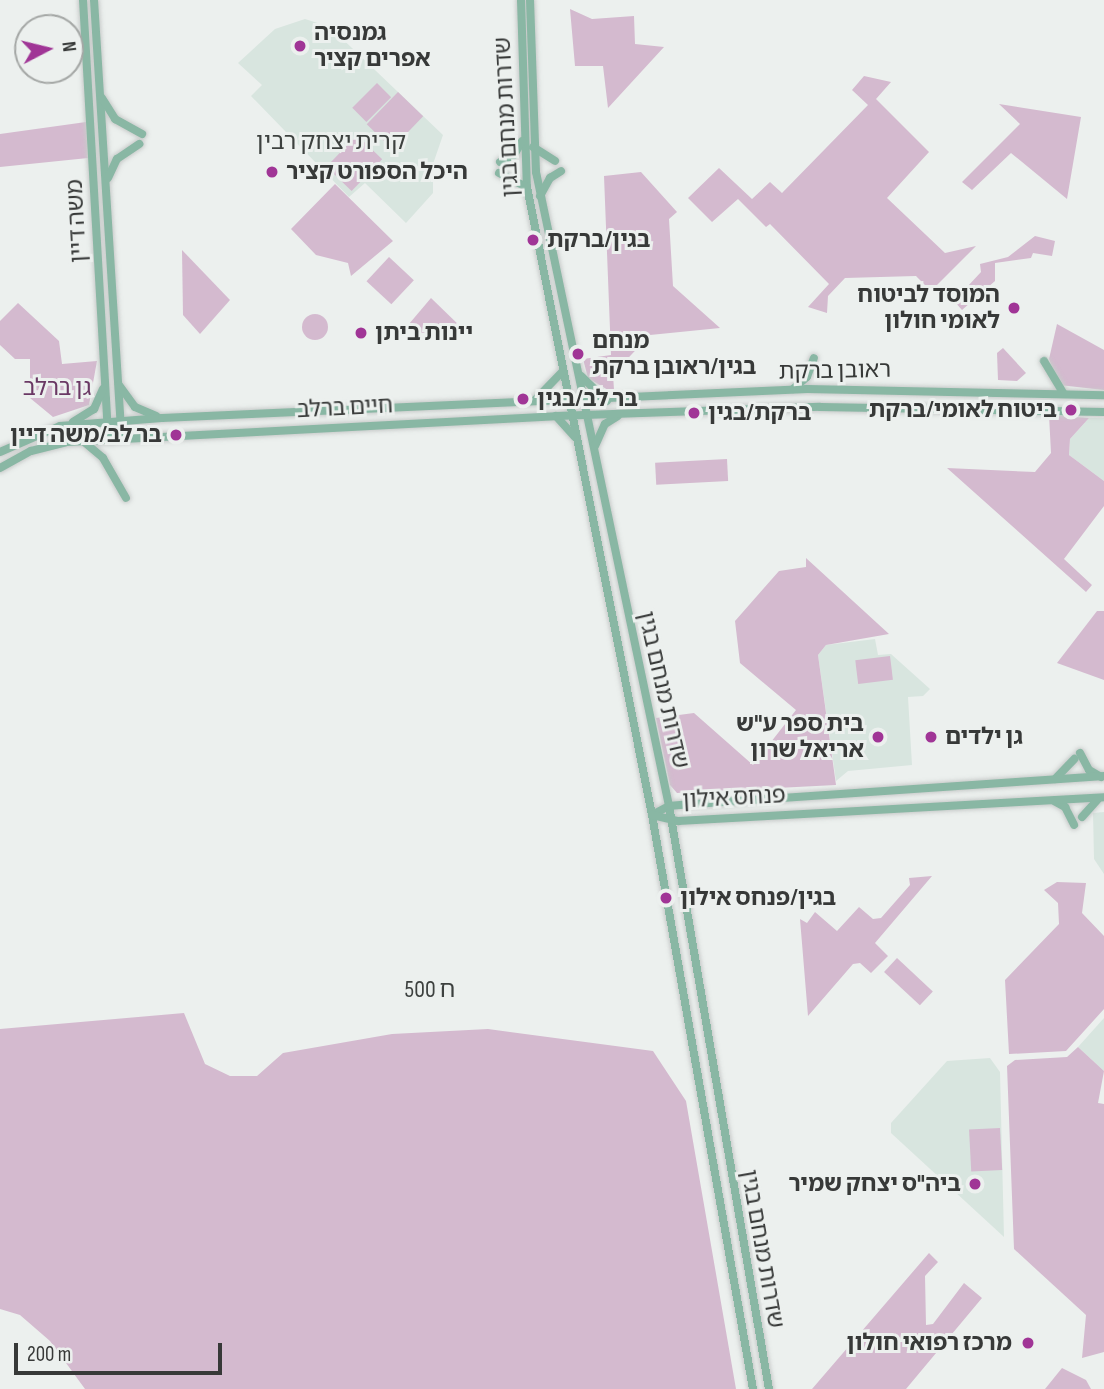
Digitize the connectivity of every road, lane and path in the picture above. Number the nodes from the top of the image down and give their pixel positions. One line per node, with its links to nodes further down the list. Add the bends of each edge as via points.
1 (83, 0): 20 (street, משה דיין)
2 (94, 0): 5 (street, משה דיין)
3 (521, 0): 6 (street, שדרות מנחם בגין)
4 (530, 0): 7 (street, שדרות מנחם בגין)
5 (100, 94): 13 (street, משה דיין); 13 (street, via 116,119 141,139 114,162)
6 (524, 131): 9 (street, via 517,152); 12 (street, שדרות מנחם בגין)
7 (533, 148): 8 (street); 14 (street, שדרות מנחם בגין)
8 (555, 161)
9 (500, 162)
10 (561, 171): 14 (street, via 550,178)
11 (499, 173): 12 (street)
12 (527, 187): 17 (street, שדרות מנחם בגין)
13 (106, 191): 19 (street, משה דיין)
14 (540, 195): 18 (street, שדרות מנחם בגין)
15 (814, 358): 21 (street, via 807,377)
16 (1044, 361): 22 (street)
17 (562, 372): 24 (street); 25 (street, שדרות מנחם בגין)
18 (579, 373): 26 (street); 27 (street, שדרות מנחם בגין)
19 (117, 379): 33 (street, via 135,407); 34 (street, משה דיין)
20 (105, 380): 35 (street, משה דיין); 36 (street, via 96,407)
21 (791, 390): 22 (street, ראובן ברקת); 26 (street, ראובן ברקת)
22 (1063, 393): 23 (street, ראובן ברקת)
23 (1104, 394)
24 (535, 400): 25 (street, חיים ברלב); 33 (street, חיים ברלב)
25 (568, 401): 27 (street, ראובן ברקת); 32 (street, שדרות מנחם בגין)
26 (607, 401): 27 (street, ראובן ברקת)
27 (584, 402): 30 (street, שדרות מנחם בגין)
28 (1104, 412): 29 (street, ראובן ברקת, via 820,407)
29 (621, 414): 30 (street, ראובן ברקת); 40 (street, via 605,424)
30 (587, 415): 32 (street, ראובן ברקת); 40 (street, שדרות מנחם בגין)
31 (556, 416): 32 (street, חיים ברלב); 37 (street, שדרות מנחם בגין); 38 (street, חיים ברלב)
32 (571, 416): 37 (street, שדרות מנחם בגין)
33 (162, 418): 34 (street, חיים ברלב)
34 (120, 420): 35 (street, חיים ברלב); 38 (street, משה דיין)
35 (107, 421): 36 (street, חיים ברלב); 38 (street, משה דיין)
36 (70, 425): 41 (street, via 42,431)
37 (575, 438): 51 (street, שדרות מנחם בגין)
38 (117, 439): 39 (street, חיים ברלב)
39 (66, 442): 42 (street, חיים ברלב, via 31,451); 43 (street, via 83,441 95,450)
40 (594, 449): 46 (street, שדרות מנחם בגין)
41 (0, 452)
42 (0, 468)
43 (126, 498)
44 (1102, 777): 45 (street, פנחס אילון); 45 (street, via 1077,756)
45 (1052, 780): 49 (street, פנחס אילון)
46 (665, 786): 49 (street, via 676,799); 50 (street, שדרות מנחם בגין)
47 (1104, 797): 48 (street, פנחס אילון); 52 (street)
48 (1051, 801): 53 (street, פנחס אילון); 55 (street, via 1065,807)
49 (694, 804): 50 (street, פנחס אילון)
50 (669, 806): 51 (street, פנחס אילון); 54 (street, שדרות מנחם בגין)
51 (652, 816): 54 (street, פנחס אילון); 57 (street, שדרות מנחם בגין)
52 (1082, 817)
53 (696, 818): 54 (street, פנחס אילון); 56 (street, via 679,827)
54 (671, 820): 56 (street, שדרות מנחם בגין)
55 (1074, 825)
56 (675, 845): 58 (street, שדרות מנחם בגין)
57 (753, 1389)
58 (769, 1389)

